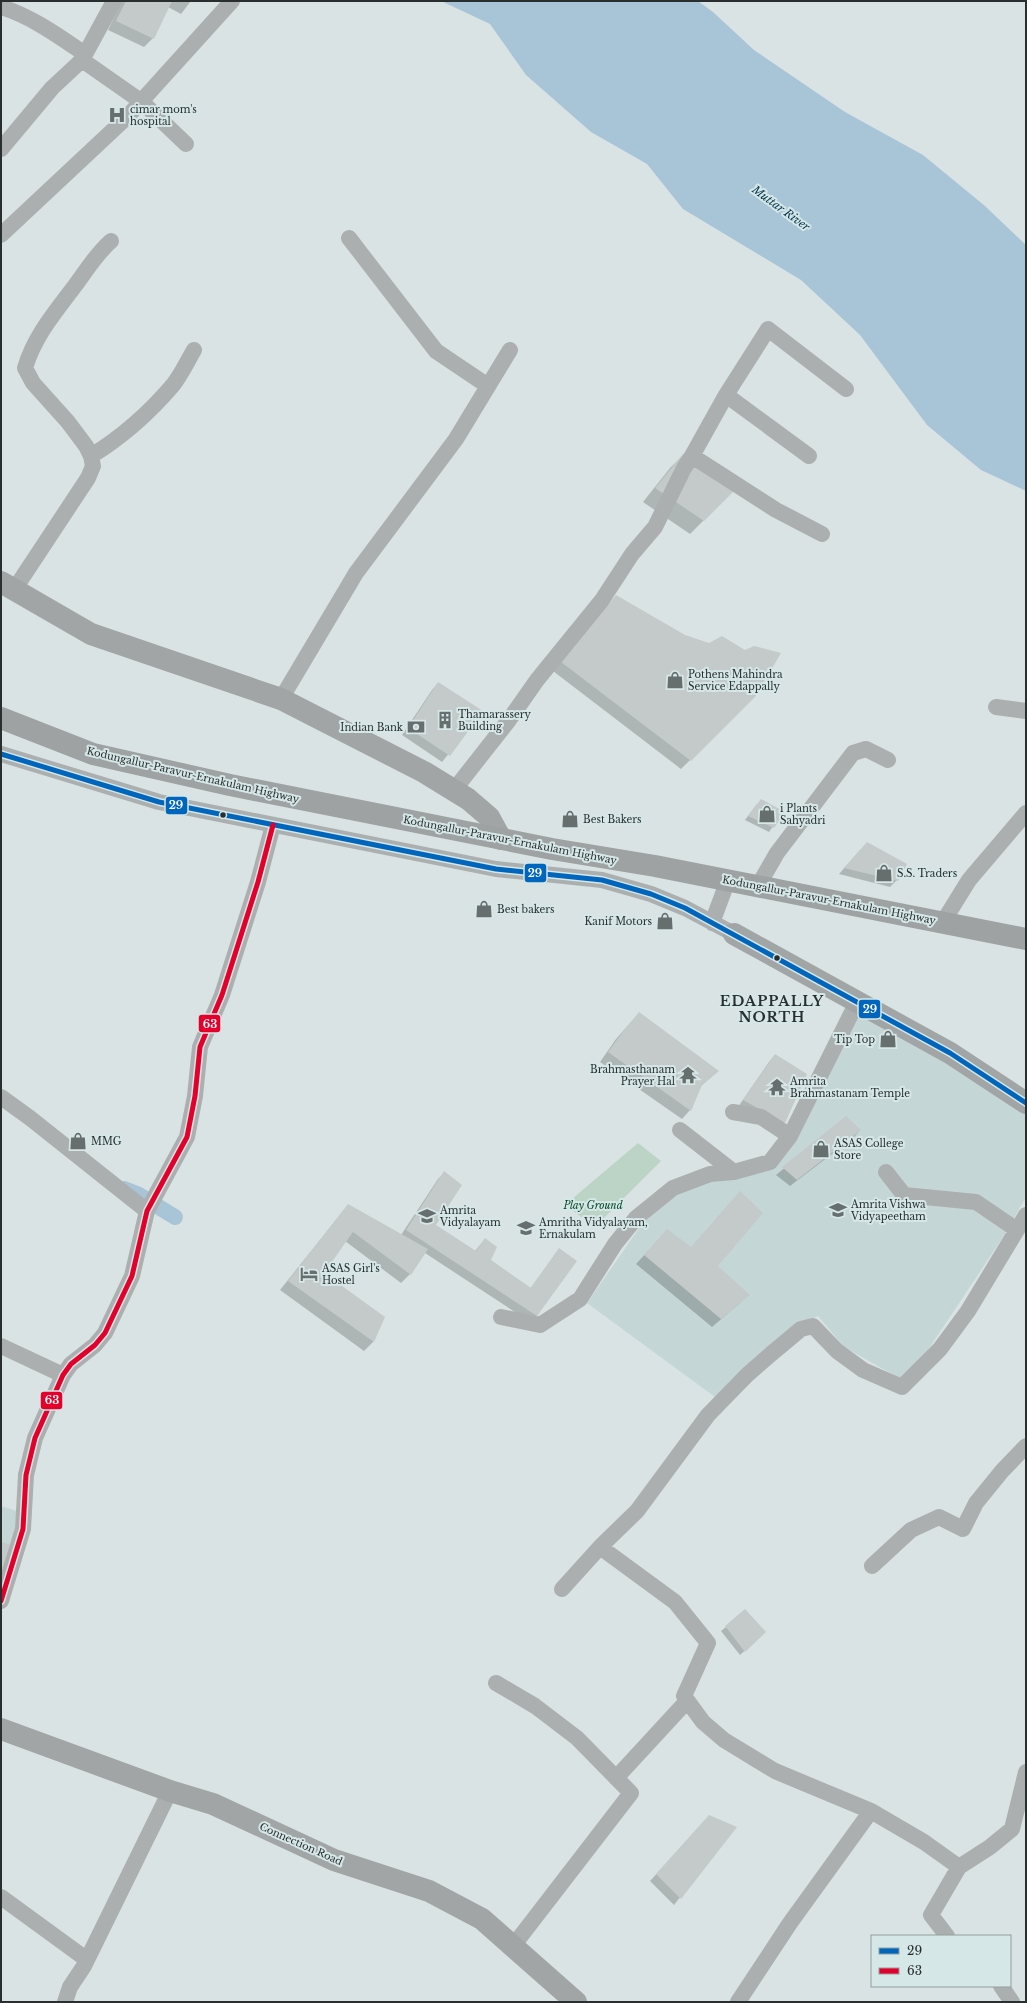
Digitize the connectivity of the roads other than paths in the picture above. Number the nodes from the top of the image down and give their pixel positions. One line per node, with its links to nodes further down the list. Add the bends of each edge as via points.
1 (114, 1): 4 (street)
2 (232, 1): 5 (street)
3 (1, 7): 4 (street, via 61,37)
4 (84, 57): 5 (street); 7 (street, via 52,88)
5 (142, 102): 6 (street); 8 (street)
6 (186, 144)
7 (1, 149)
8 (1, 235)
9 (349, 238): 13 (street, via 436,350)
10 (111, 241): 16 (street, via 89,265 56,310 29,355 25,368 33,383 77,432)
11 (194, 350): 16 (street, via 174,384 159,400 118,438)
12 (510, 350): 13 (street)
13 (488, 386): 21 (street, via 456,439 356,573)
14 (846, 389): 15 (street, via 768,330)
15 (726, 395): 17 (street); 18 (street)
16 (92, 456): 20 (street, via 93,466 88,478)
17 (692, 456): 19 (street, via 776,510); 27 (street, via 655,527 632,554 602,600 537,680 510,720)
18 (809, 456)
19 (822, 534)
20 (7, 586): 21 (street, via 91,634)
21 (282, 699): 27 (street)
22 (996, 707): 23 (street)
23 (1026, 711)
24 (1, 718): 30 (highway, Kodungallur-Paravur-Ernakulam Highway, via 93,754 230,785)
25 (1, 754): 29 (street, via 159,802)
26 (888, 760): 34 (street, via 866,749 852,753 777,853)
27 (454, 790): 30 (street, via 468,798 489,817)
28 (1026, 813): 35 (street, via 969,880)
29 (273, 825): 32 (street, via 496,869); 47 (street, via 258,882 222,995 200,1047 195,1096 187,1137)
30 (501, 839): 31 (highway, Kodungallur-Paravur-Ernakulam Highway)
31 (610, 859): 32 (street); 33 (highway, Kodungallur-Paravur-Ernakulam Highway)
32 (602, 880): 36 (street, via 651,894)
33 (728, 880): 34 (highway, Kodungallur-Paravur-Ernakulam Highway); 36 (street)
34 (758, 886): 35 (highway, Kodungallur-Paravur-Ernakulam Highway)
35 (944, 922): 38 (highway, Kodungallur-Paravur-Ernakulam Highway)
36 (712, 923): 37 (street)
37 (734, 934): 39 (street)
38 (1026, 938)
39 (857, 1002): 41 (street, via 950,1053); 44 (street)
40 (1, 1097): 47 (street)
41 (1026, 1103)
42 (733, 1112): 44 (street, via 761,1118)
43 (680, 1130): 45 (street)
44 (790, 1136): 45 (street, via 770,1162)
45 (734, 1172): 50 (street, via 710,1174 673,1188 636,1218 615,1244 580,1299 540,1325)
46 (886, 1172): 49 (street, via 904,1195 976,1202)
47 (151, 1205): 52 (street, via 132,1276 105,1333 95,1345 71,1364)
48 (1026, 1215): 49 (street)
49 (1017, 1230): 54 (street, via 968,1311 940,1348 902,1387 863,1370 837,1351 813,1326 801,1329 747,1375 708,1415 637,1511)
50 (501, 1318)
51 (1, 1346): 52 (street)
52 (63, 1375): 57 (street, via 35,1438 26,1475 23,1529)
53 (1026, 1446): 55 (street, via 976,1503 963,1529 939,1517 911,1530)
54 (600, 1547): 56 (street); 59 (street, via 675,1602 708,1643 684,1696)
55 (872, 1566)
56 (562, 1589)
57 (1, 1601)
58 (496, 1684): 62 (street, via 535,1706 577,1738)
59 (687, 1700): 62 (street); 64 (street, via 703,1722 724,1740 775,1771)
60 (1, 1729): 63 (street, Connection Road)
61 (1026, 1772): 65 (street, via 1012,1829)
62 (616, 1778): 68 (street, via 631,1793)
63 (170, 1791): 68 (street, Connection Road, via 213,1804 334,1860 429,1891 482,1919); 69 (street)
64 (871, 1811): 65 (street, via 924,1842); 73 (street, via 790,1923)
65 (959, 1867): 67 (street, via 931,1915)
66 (1, 1897): 69 (street)
67 (946, 1935)
68 (513, 1946): 72 (street, Connection Road)
69 (86, 1959): 71 (street, via 70,1987)
70 (1002, 1987): 74 (street)
71 (65, 2002)
72 (576, 2002)
73 (738, 2002)
74 (1012, 2002)

